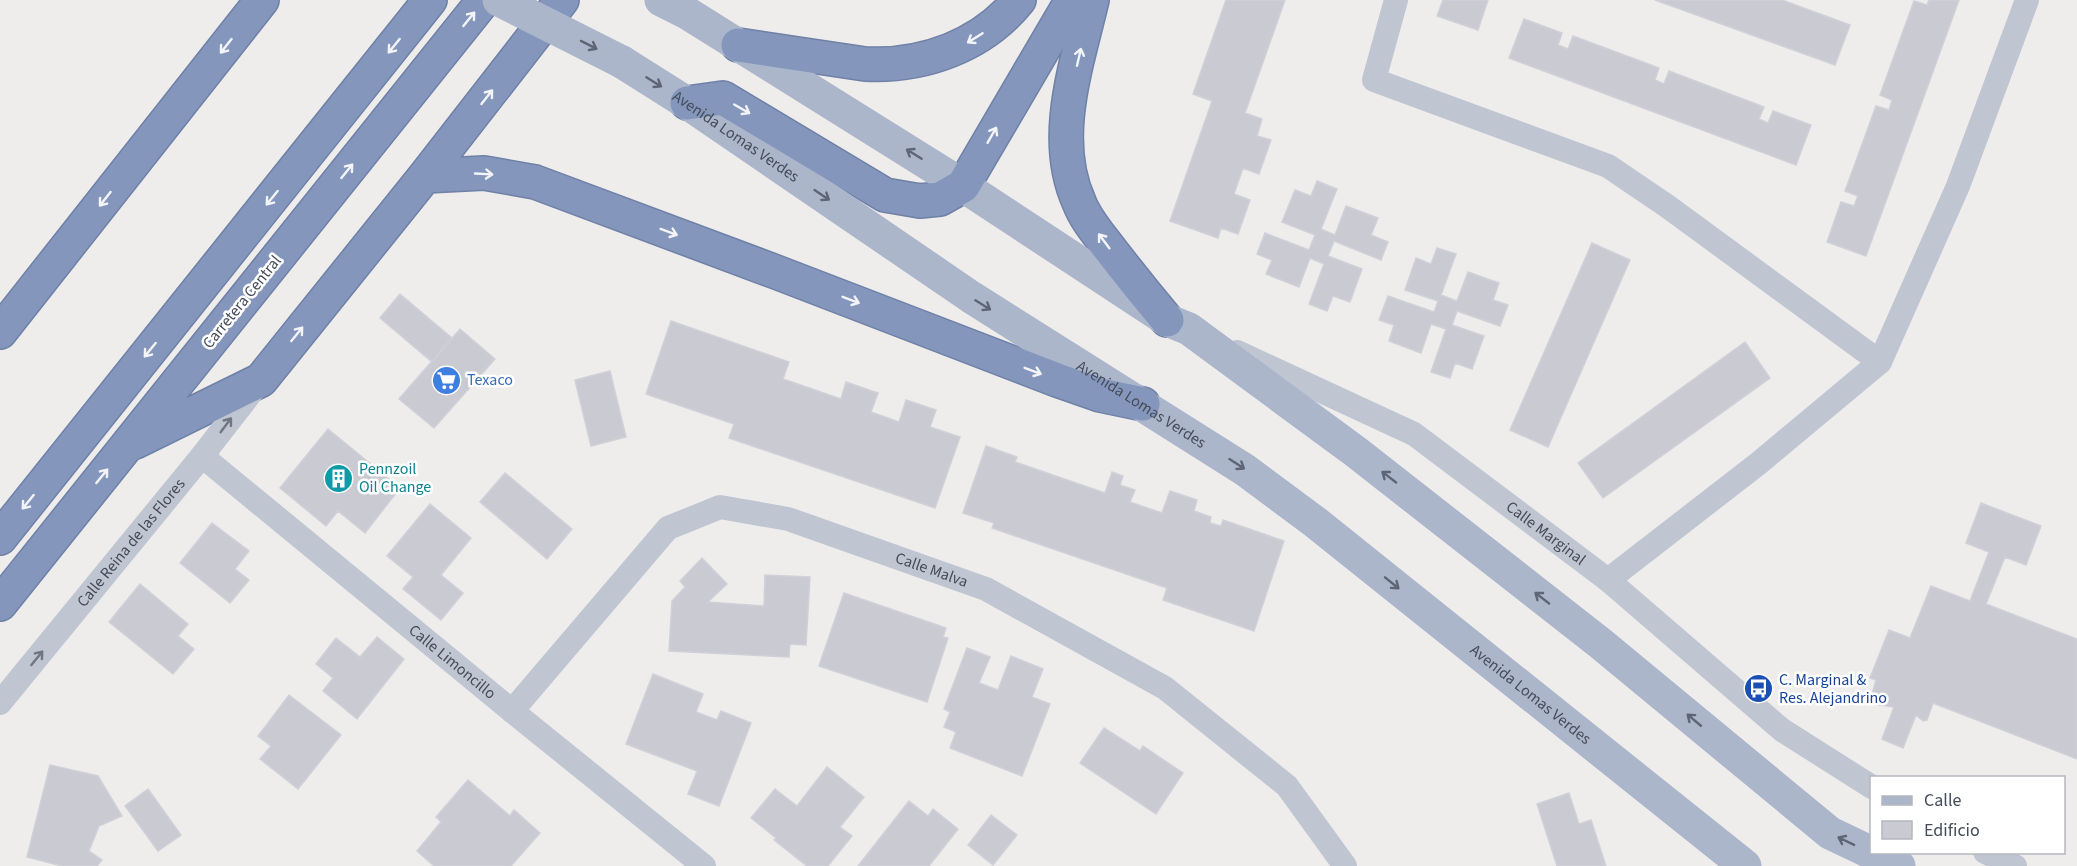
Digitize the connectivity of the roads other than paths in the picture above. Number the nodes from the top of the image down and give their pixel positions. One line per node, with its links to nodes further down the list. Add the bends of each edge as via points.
1 (262, 0): 17 (highway, one-way to 17)
2 (430, 0): 23 (highway, one-way to 23)
3 (484, 0): 21 (highway, Carretera Central, one-way to 3)
4 (499, 0): 13 (main road, Avenida Lomas Verdes, one-way to 13, bridge, via 622,62)
5 (562, 0): 14 (highway, one-way to 5)
6 (1019, 0): 12 (highway, one-way to 12, via 1002,19 968,43 905,62 865,64)
7 (1072, 0): 15 (highway, one-way to 7)
8 (1092, 0): 16 (highway, one-way to 8, via 1132,279 1087,219 1072,182 1067,156 1067,116)
9 (1396, 0): 18 (street, via 1374,80 1608,166)
10 (2027, 0): 18 (street, via 1958,186)
11 (674, 7): 12 (main road)
12 (738, 45): 15 (main road, one-way to 12)
13 (687, 103): 15 (highway, one-way to 15, via 723,98 885,195 920,201 940,199); 20 (main road, Avenida Lomas Verdes, one-way to 20, via 971,297)
14 (425, 176): 19 (highway, one-way to 14); 20 (highway, one-way to 20, via 484,173 535,182 1057,380)
15 (963, 186): 16 (main road)
16 (1178, 325): 24 (street, Calle Marginal, via 1414,434); 29 (main road, one-way to 16, via 1830,833 1600,643 1356,452)
17 (0, 332)
18 (1880, 362): 24 (street, via 1759,463)
19 (261, 380): 21 (highway); 22 (street, Calle Reina de las Flores, one-way to 19)
20 (1143, 404): 34 (main road, Avenida Lomas Verdes, one-way to 34, via 1316,522)
21 (126, 446): 25 (highway, Carretera Central, one-way to 21)
22 (202, 456): 26 (street, Calle Reina de las Flores, one-way to 22); 27 (street, Calle Limoncillo)
23 (0, 538)
24 (1608, 580): 28 (street, Calle Marginal, via 1782,730)
25 (0, 604)
26 (0, 703)
27 (512, 711): 32 (street, Calle Limoncillo); 33 (street, Calle Malva, via 668,528 720,507 788,519 986,589 1165,688 1287,786)
28 (1870, 787)
29 (1870, 852)
30 (1874, 854): 35 (main road, one-way to 30)
31 (1989, 854): 36 (street)
32 (704, 866)
33 (1346, 866)
34 (1745, 866)
35 (1899, 866)
36 (2015, 866)

